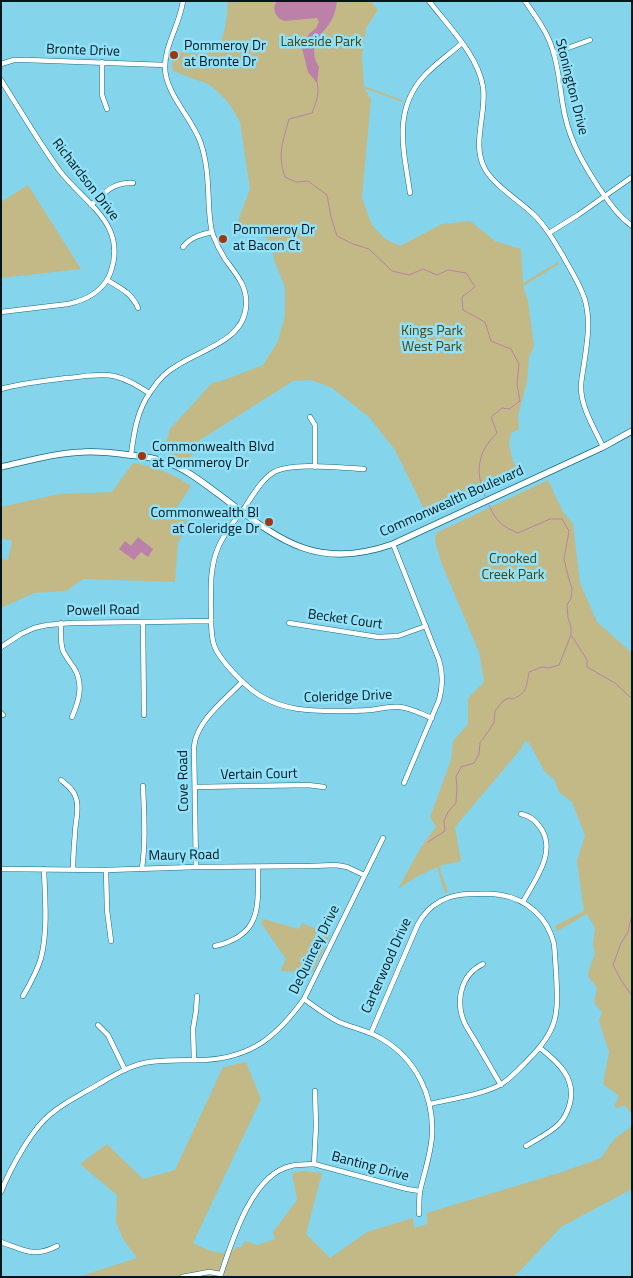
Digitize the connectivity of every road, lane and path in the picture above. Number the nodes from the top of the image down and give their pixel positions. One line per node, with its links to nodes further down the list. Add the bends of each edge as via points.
1 (183, 1): 9 (street)
2 (429, 1): 5 (street)
3 (525, 1): 6 (street, Stonington Drive)
4 (590, 40): 6 (street)
5 (462, 43): 14 (street, via 426,74 408,100 402,132); 19 (street, via 477,66 483,88 479,147 483,165 493,180 533,214)
6 (554, 53): 15 (street, Stonington Drive, via 572,140 584,166)
7 (102, 62): 8 (street, Bronte Drive, via 14,60); 9 (street, Bronte Drive); 11 (street, via 102,95)
8 (1, 64)
9 (165, 65): 18 (street, via 171,91 196,132 203,152)
10 (1, 80): 16 (street, Richardson Drive, via 60,171)
11 (107, 109)
12 (632, 177): 15 (street)
13 (133, 183): 16 (street, via 118,184)
14 (410, 193)
15 (605, 196): 17 (street, Stonington Drive); 19 (street)
16 (91, 205): 21 (street, Richardson Drive, via 108,224 114,240 114,258)
17 (632, 226)
18 (212, 232): 20 (street, via 188,240); 25 (street, via 219,250 244,290 246,305 243,318 230,336 176,366)
19 (549, 233): 28 (street, via 578,282 586,303 588,333 581,392)
20 (183, 247)
21 (107, 280): 22 (street, via 132,297); 23 (street, via 93,295 76,302)
22 (138, 308)
23 (1, 312)
24 (1, 389): 25 (street, via 100,375 124,379)
25 (149, 393): 29 (street, via 136,421)
26 (310, 417): 31 (street, via 315,431)
27 (632, 431): 28 (street, Commonwealth Boulevard)
28 (604, 447): 34 (street, Commonwealth Boulevard)
29 (131, 455): 30 (street, Commonwealth Boulevard, via 70,453); 33 (street, Commonwealth Boulevard, via 181,468)
30 (1, 467)
31 (314, 467): 32 (street, Coleridge Drive); 33 (street, Coleridge Drive, via 287,467 272,473)
32 (364, 469)
33 (241, 511): 34 (street, Commonwealth Boulevard, via 281,539 315,552 356,554); 35 (street, Coleridge Drive, via 223,537 215,558 211,580)
34 (393, 544): 39 (street)
35 (211, 621): 36 (street, Powell Road); 41 (street, Coleridge Drive, via 216,650)
36 (143, 622): 37 (street, Powell Road); 42 (street)
37 (61, 623): 40 (street, Powell Road, via 34,628); 43 (street, via 63,651 80,684)
38 (289, 623): 39 (street, Becket Court, via 378,637 398,636)
39 (426, 626): 44 (street, via 440,660 442,676 440,696)
40 (1, 647)
41 (242, 682): 44 (street, Coleridge Drive, via 268,700 294,710 356,711 398,707); 48 (street, Cove Road, via 199,728 194,743)
42 (144, 715)
43 (72, 717)
44 (432, 718): 46 (street)
45 (61, 780): 57 (street, via 73,792 78,805)
46 (404, 783)
47 (143, 786): 54 (street)
48 (195, 787): 49 (street, Vertain Court); 52 (street, Cove Road)
49 (324, 787)
50 (521, 814): 60 (street, via 537,822 544,833 547,848 542,868)
51 (383, 838): 59 (street, DeQuincey Drive)
52 (196, 867): 53 (street, Maury Road); 54 (street, Maury Road)
53 (258, 867): 59 (street, Maury Road, via 336,865); 62 (street, via 258,904 253,921 237,939)
54 (142, 868): 58 (street, Maury Road)
55 (1, 869): 56 (street, Maury Road)
56 (44, 869): 57 (street, Maury Road); 64 (street, via 45,931 42,950 37,969)
57 (73, 869): 58 (street, Maury Road)
58 (106, 870): 61 (street)
59 (364, 875): 66 (street, DeQuincey Drive)
60 (523, 902): 68 (street, Carterwood Drive, via 499,894 464,894 446,898 430,908 418,924); 69 (street, Carterwood Drive, via 545,923 555,950 557,1012 552,1029)
61 (111, 941)
62 (215, 946)
63 (484, 964): 72 (street, via 471,972 464,982 462,1012)
64 (23, 996)
65 (197, 996): 70 (street)
66 (304, 999): 68 (street, via 338,1021); 70 (street, DeQuincey Drive, via 275,1033 253,1049 225,1058)
67 (98, 1025): 71 (street, via 108,1034)
68 (371, 1033): 74 (street, via 408,1061 421,1080)
69 (540, 1048): 72 (street, Carterwood Drive); 75 (street, via 566,1074 571,1098 561,1122)
70 (194, 1060): 71 (street, DeQuincey Drive, via 148,1062)
71 (125, 1070): 78 (street, DeQuincey Drive, via 61,1106 44,1120 31,1136)
72 (501, 1085): 74 (street, Carterwood Drive)
73 (315, 1092): 76 (street, Banting Drive)
74 (430, 1104): 77 (street, via 432,1138)
75 (526, 1146)
76 (314, 1164): 77 (street, Banting Drive); 82 (street, Banting Drive, via 291,1166 269,1177 238,1223 221,1274 209,1272)
77 (420, 1191): 79 (street)
78 (1, 1192)
79 (419, 1214)
80 (1, 1242): 81 (street, via 39,1253)
81 (57, 1246)
82 (182, 1277)

